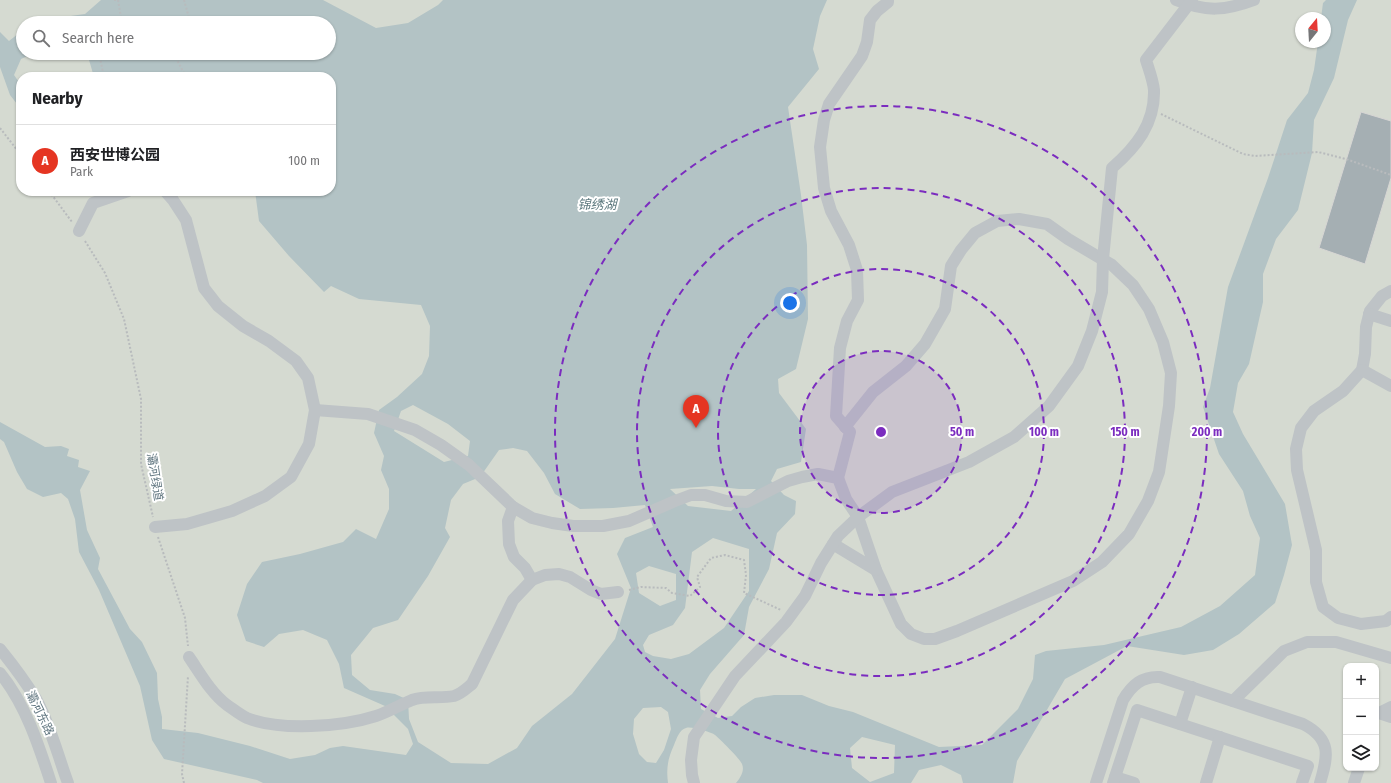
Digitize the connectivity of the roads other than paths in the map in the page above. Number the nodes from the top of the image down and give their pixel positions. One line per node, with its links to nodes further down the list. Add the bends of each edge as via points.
1 (888, 0): 15 (street, via 870,20 862,56 829,104 820,148 824,188 831,211 849,245 856,270 858,300 847,321 838,368 836,416)
2 (1176, 0): 4 (street)
3 (1254, 0): 4 (street, via 1214,9)
4 (1190, 3): 8 (street, via 1146,60 1154,89 1153,109 1138,142 1112,168)
5 (115, 196): 7 (street, via 93,204)
6 (169, 196): 14 (street, via 186,220 204,288 218,306 242,326 269,341 296,361 308,378)
7 (79, 232)
8 (1103, 259): 15 (street, via 1047,224 1019,219 997,221 975,233 960,250 951,266 945,309 925,344 906,366 873,392); 18 (street, via 1102,292 1092,331 1078,366 1049,406 1014,437 969,462 892,492); 21 (street, via 1133,285 1150,309 1163,342 1171,373 1169,406 1158,472 1148,501 1129,534 1102,562 1073,581 935,639 924,639 911,634 901,624)
9 (1391, 291): 10 (street, via 1382,296)
10 (1369, 314): 11 (street); 12 (street)
11 (1391, 321)
12 (1362, 370): 13 (street); 24 (street, via 1343,391 1314,411 1301,428 1296,449 1297,470 1316,550 1316,582 1323,607 1338,618 1361,624 1386,621)
13 (1391, 386)
14 (315, 410): 17 (street, via 368,414 415,430 442,444 469,465); 19 (street, via 309,444 291,477 265,496 232,511 187,524)
15 (845, 427): 16 (street, via 850,432)
16 (838, 478): 17 (street, via 818,474 802,477 788,481 747,502 691,495 629,522 603,526 552,524 532,518); 18 (street, via 846,499)
17 (513, 507): 22 (street, via 508,521 509,544 514,557)
18 (858, 517): 20 (street); 21 (street)
19 (155, 528)
20 (833, 544): 21 (street); 41 (street, via 805,596 789,618 735,676 694,737 691,760)
21 (876, 570)
22 (532, 580): 23 (street, via 545,575 559,574 570,577 601,594); 26 (street, via 513,600 472,684 464,691 454,696 425,697 376,716 350,722 290,726 270,724 246,717 225,704)
23 (618, 592)
24 (1391, 617)
25 (0, 649): 40 (street, 灞河东路, via 15,667 36,701)
26 (189, 657)
27 (1391, 658): 30 (street, via 1336,642 1307,642 1284,651)
28 (0, 673): 39 (street, 灞河东路, via 22,708 40,749)
29 (1192, 687): 30 (street); 35 (street); 42 (street, via 1151,676 1130,689 1123,700)
30 (1233, 701): 46 (street, via 1312,729 1322,739 1327,753)
31 (1391, 706): 32 (street)
32 (1379, 714)
33 (1379, 715): 34 (street)
34 (1391, 716)
35 (1180, 724): 36 (street); 38 (street, via 1138,710)
36 (1220, 737): 44 (street); 45 (street, via 1308,766)
37 (1358, 771): 47 (street)
38 (1114, 780): 43 (street)
39 (51, 783)
40 (68, 783)
41 (694, 783)
42 (1096, 783)
43 (1134, 783)
44 (1206, 783)
45 (1302, 783)
46 (1320, 783)
47 (1354, 783)

